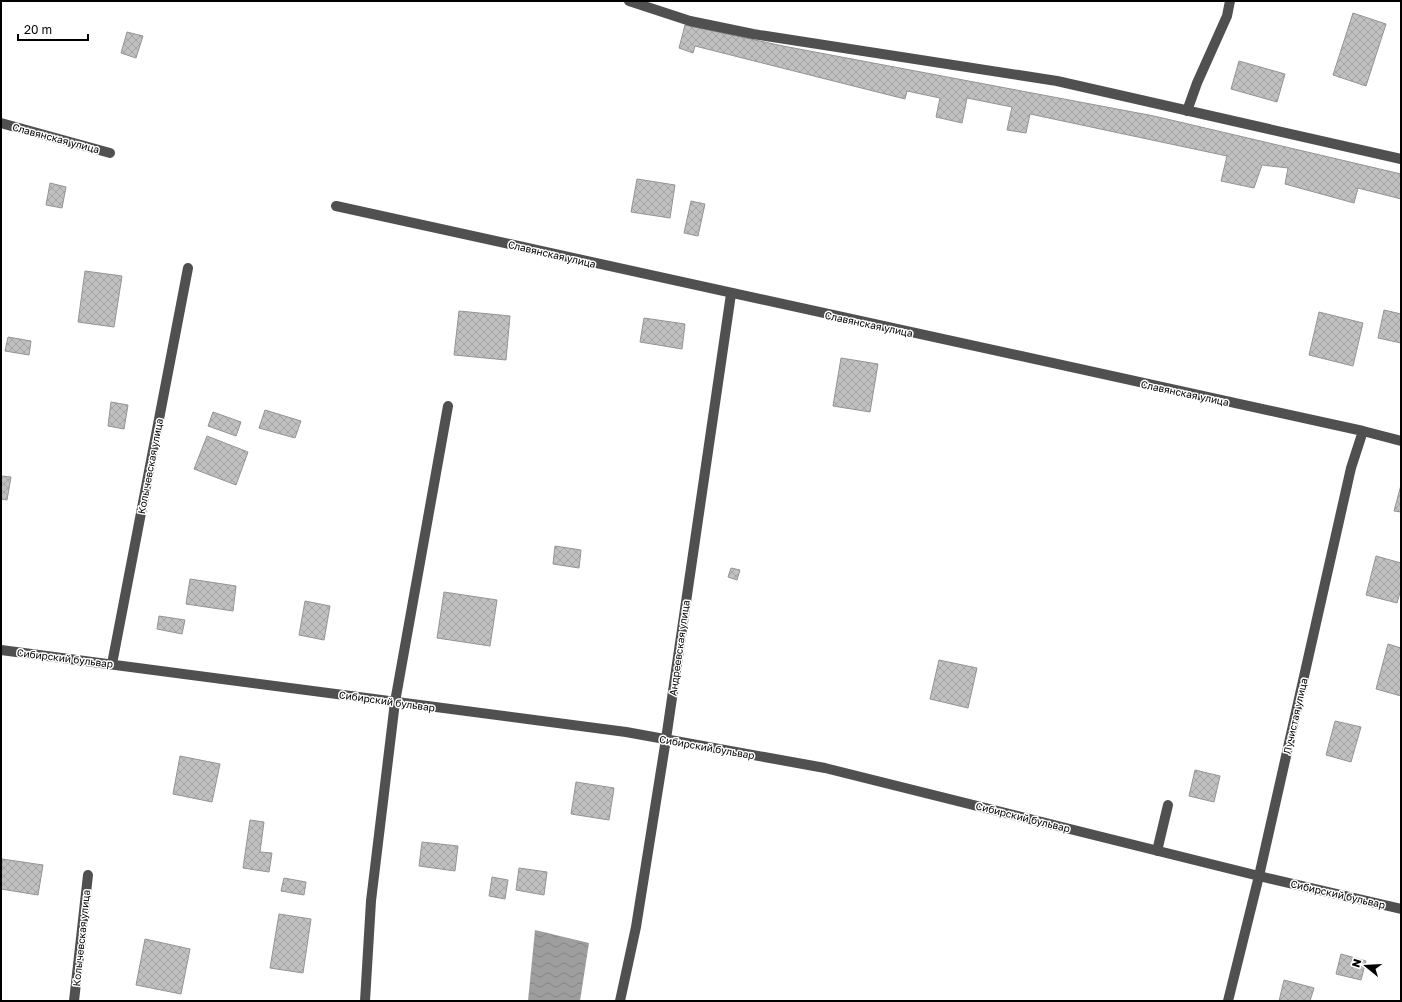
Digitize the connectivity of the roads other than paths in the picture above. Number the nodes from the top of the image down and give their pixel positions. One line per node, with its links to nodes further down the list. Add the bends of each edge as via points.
1 (629, 1): 3 (street, via 690,21 753,34 1057,81)
2 (1230, 1): 3 (street, via 1227,16 1196,83)
3 (1187, 110): 6 (street)
4 (1, 123): 5 (street, Славянская улица)
5 (110, 153)
6 (1401, 159)
7 (336, 206): 9 (street, Славянская улица)
8 (188, 268): 14 (street, Колычевская улица)
9 (731, 294): 11 (street, Славянская улица); 16 (street, Андреевская улица)
10 (448, 406): 15 (street)
11 (1363, 431): 12 (street, Славянская улица); 20 (street, Лучистая улица, via 1351,468)
12 (1401, 441)
13 (1, 650): 14 (street, Сибирский бульвар)
14 (112, 664): 15 (street, Сибирский бульвар)
15 (395, 702): 16 (street, Сибирский бульвар); 23 (street, via 371,901)
16 (666, 739): 18 (street, Сибирский бульвар, via 825,768); 24 (street, Андреевская улица, via 636,927)
17 (1168, 805): 18 (street)
18 (1157, 851): 20 (street, Сибирский бульвар)
19 (88, 875): 22 (street, Колычевская улица)
20 (1259, 876): 21 (street, Сибирский бульвар); 25 (street, Лучистая улица)
21 (1401, 909)
22 (74, 1001)
23 (365, 1001)
24 (620, 1001)
25 (1228, 1001)

